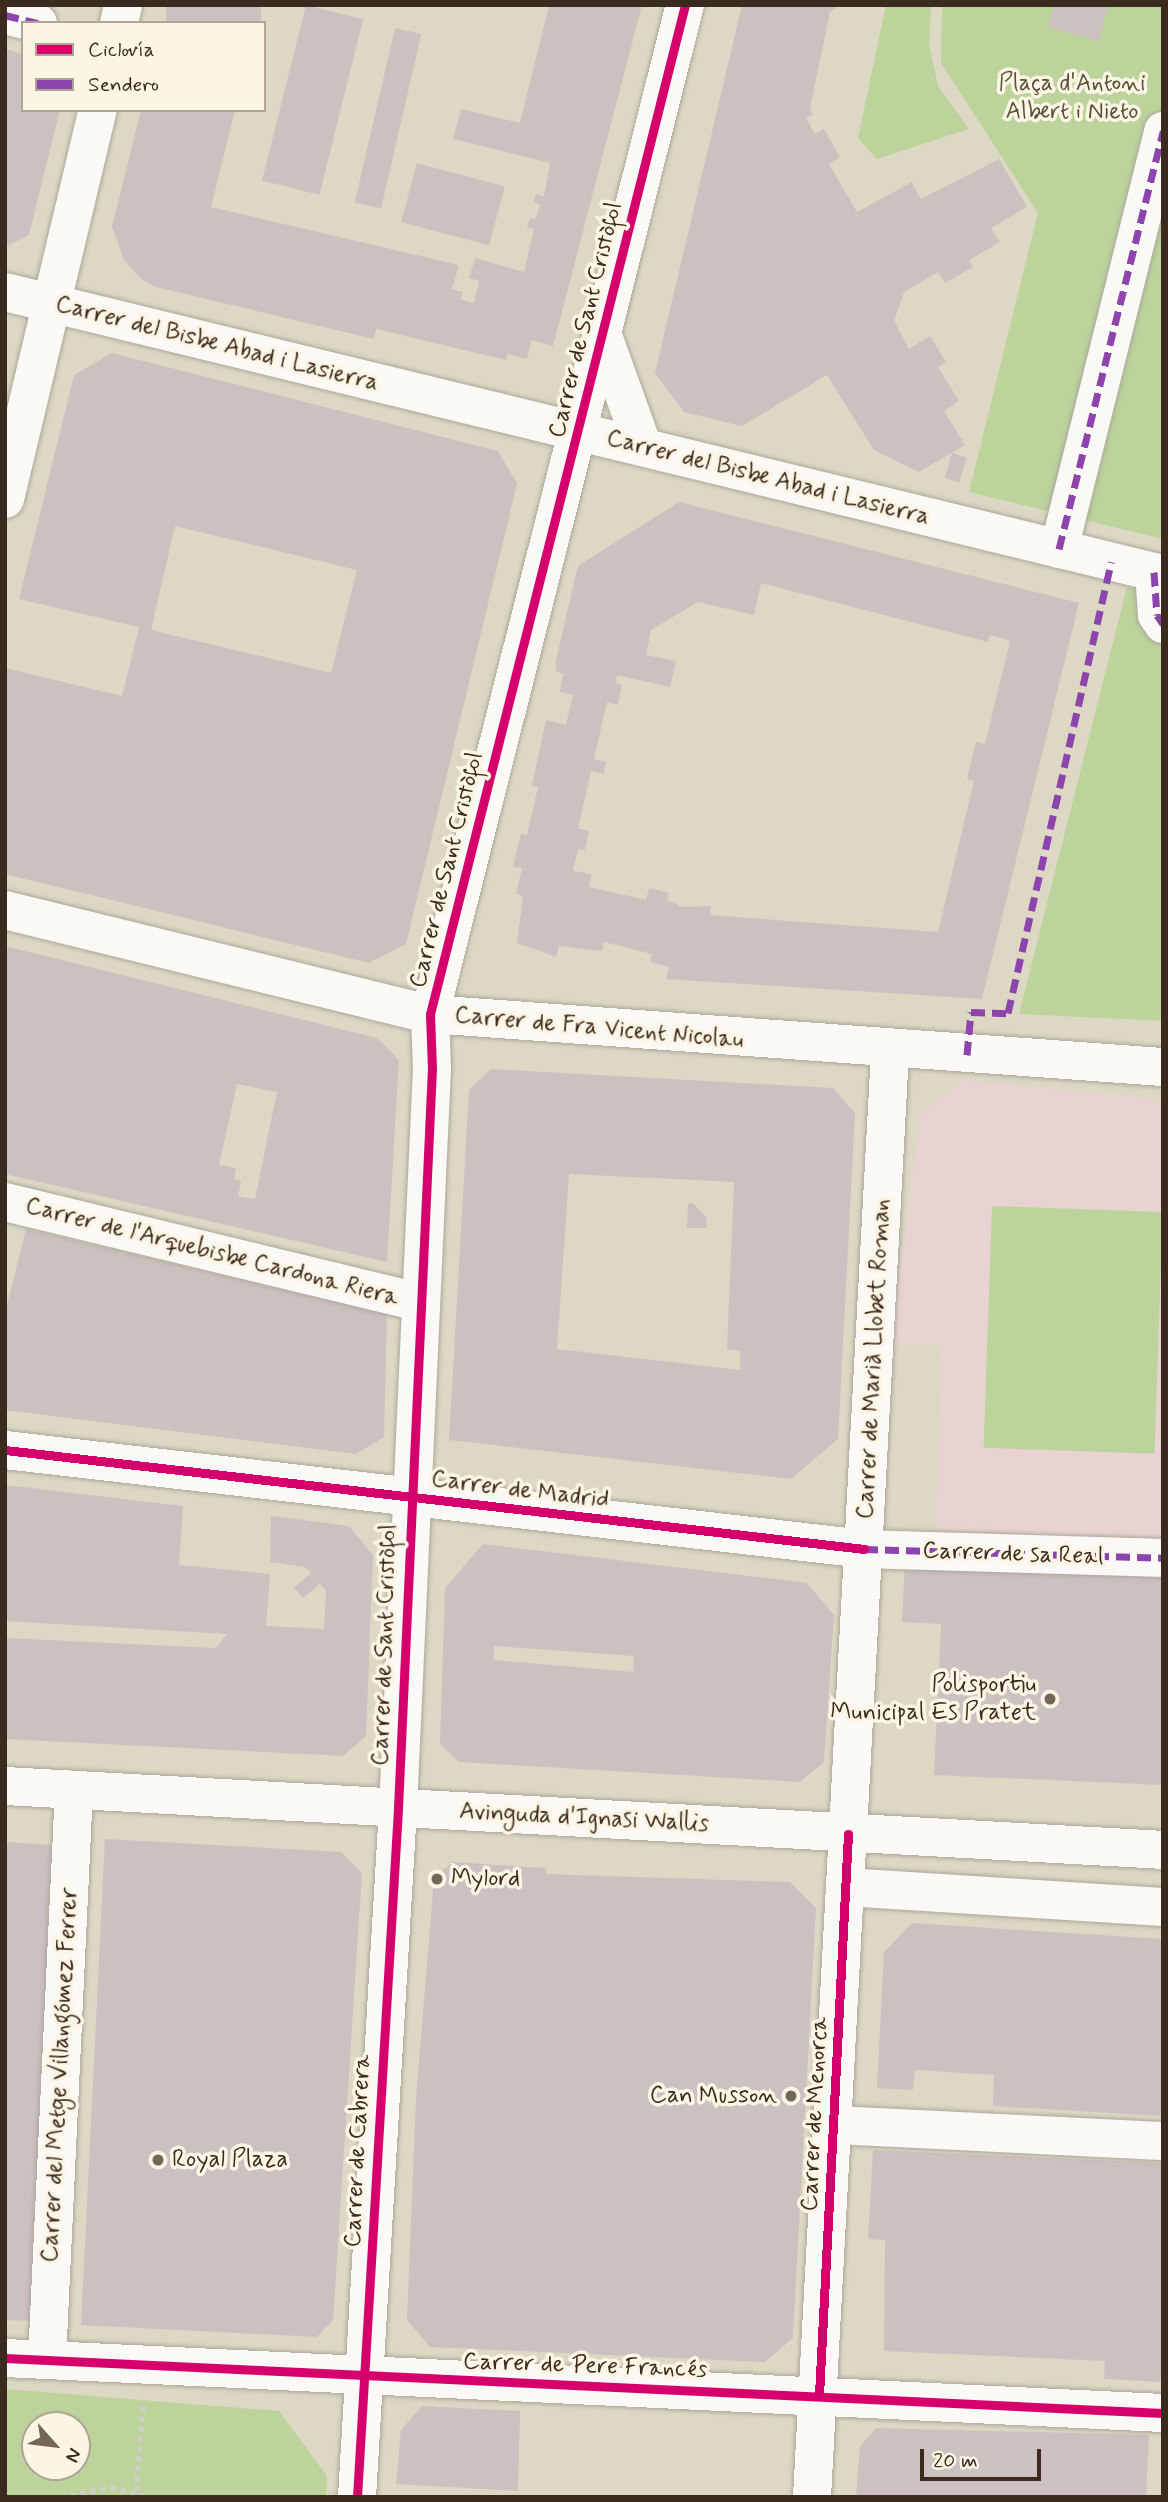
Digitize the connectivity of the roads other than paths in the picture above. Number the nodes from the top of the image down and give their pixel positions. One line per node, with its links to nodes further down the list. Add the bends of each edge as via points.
1 (685, 5): 8 (street, Carrer de Sant Cristòfol)
2 (5, 15): 3 (street)
3 (30, 21)
4 (98, 112): 7 (street)
5 (1163, 131): 12 (street)
6 (5, 292): 7 (street, Carrer del Bisbe Abad i Lasierra)
7 (52, 304): 9 (street, Carrer del Bisbe Abad i Lasierra); 11 (street)
8 (602, 334): 9 (street, Carrer de Sant Cristòfol); 10 (street)
9 (578, 433): 10 (street, Carrer del Bisbe Abad i Lasierra); 16 (street, Carrer de Sant Cristòfol)
10 (643, 447): 12 (street, Carrer del Bisbe Abad i Lasierra)
11 (5, 499)
12 (1059, 549): 13 (street, Carrer del Bisbe Abad i Lasierra)
13 (1158, 573): 14 (street, via 1157,615)
14 (1163, 624)
15 (5, 910): 16 (street, Carrer de Fra Vicent Nicolau)
16 (430, 1014): 17 (street, Carrer de Fra Vicent Nicolau); 20 (street, Carrer de Sant Cristòfol)
17 (511, 1022): 18 (street, Carrer de Fra Vicent Nicolau); 20 (street, via 460,1048)
18 (890, 1050): 19 (street, Carrer de Fra Vicent Nicolau); 25 (street, Carrer de Marià Llobet Roman)
19 (1163, 1067)
20 (432, 1069): 22 (street, Carrer de Sant Cristòfol)
21 (5, 1202): 22 (street, Carrer de l'Arquebisbe Cardona Riera)
22 (419, 1303): 24 (street, Carrer de Sant Cristòfol)
23 (5, 1450): 24 (street, Carrer de Madrid)
24 (411, 1496): 25 (street, Carrer de Madrid); 29 (street, Carrer de Sant Cristòfol)
25 (864, 1549): 26 (street, Carrer de sa Real); 30 (street, Carrer de Marià Llobet Roman)
26 (1163, 1558)
27 (5, 1786): 28 (street, Avinguda d'Ignasi Wallis)
28 (74, 1790): 29 (street, Avinguda d'Ignasi Wallis); 37 (street, Carrer del Metge Villangómez Ferrer)
29 (398, 1808): 30 (street, Avinguda d'Ignasi Wallis); 38 (street, Carrer de Cabrera)
30 (848, 1834): 31 (street, Avinguda d'Ignasi Wallis); 32 (street, Carrer de Menorca)
31 (1163, 1850)
32 (845, 1886): 33 (street); 34 (street, Carrer de Menorca)
33 (1163, 1908)
34 (835, 2125): 35 (street); 39 (street, Carrer de Menorca)
35 (1163, 2141)
36 (5, 2358): 37 (street, Carrer de Pere Francés)
37 (47, 2360): 38 (street, Carrer de Pere Francés)
38 (364, 2377): 39 (street, Carrer de Pere Francés); 41 (street, Carrer de Cabrera)
39 (819, 2395): 40 (street, Carrer de Pere Francés); 42 (street, Carrer de Menorca)
40 (1163, 2413)
41 (357, 2497)
42 (812, 2497)

